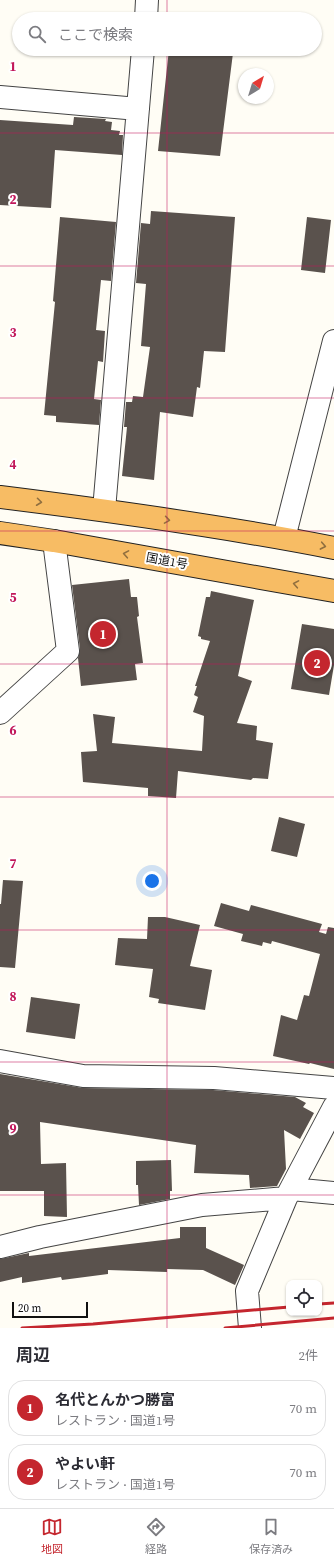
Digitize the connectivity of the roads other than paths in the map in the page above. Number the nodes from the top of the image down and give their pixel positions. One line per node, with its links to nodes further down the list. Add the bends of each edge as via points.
1 (147, 0): 2 (street)
2 (146, 12)
3 (142, 56): 5 (street)
4 (0, 97): 5 (street)
5 (138, 109): 8 (street)
6 (334, 341): 10 (street)
7 (0, 497): 8 (highway, one-way to 8)
8 (104, 510): 10 (highway, one-way to 10)
9 (0, 533): 11 (highway, 国道1号)
10 (284, 538): 12 (highway, one-way to 12)
11 (54, 541): 13 (highway, 国道1号, one-way to 11); 14 (street, via 68,651)
12 (334, 548)
13 (334, 590)
14 (0, 712)
15 (0, 1061): 16 (street, via 82,1076 214,1078)
16 (334, 1088)
17 (334, 1108): 18 (street)
18 (288, 1193): 19 (street); 20 (street, via 202,1205); 21 (street, via 246,1291)
19 (334, 1193)
20 (0, 1247)
21 (250, 1328)

